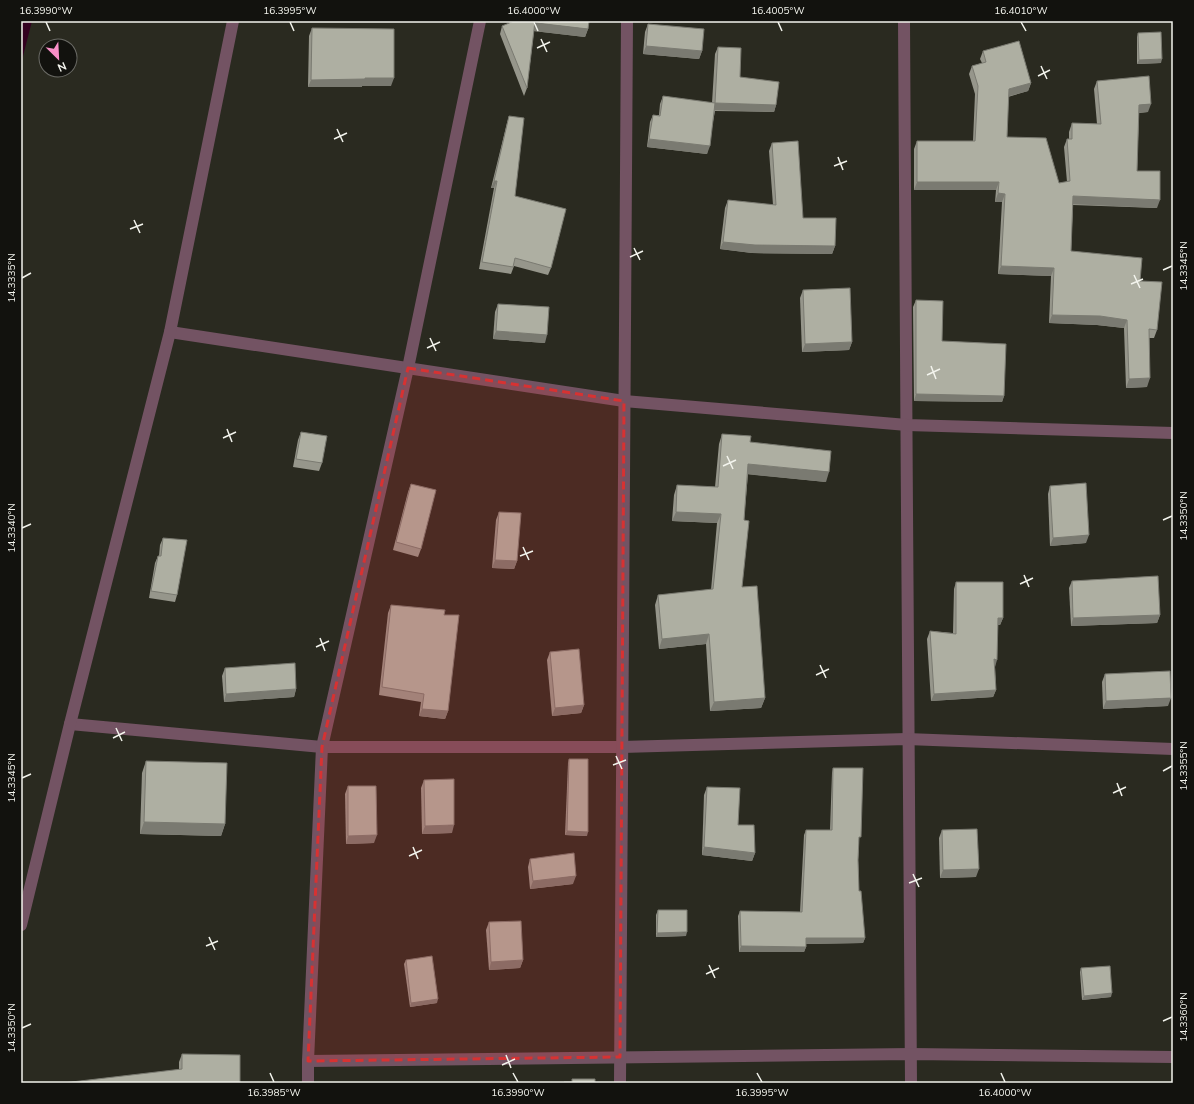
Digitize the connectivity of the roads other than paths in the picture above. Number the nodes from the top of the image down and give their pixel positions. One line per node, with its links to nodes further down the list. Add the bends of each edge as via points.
1 (233, 21): 5 (street)
2 (480, 21): 6 (street)
3 (627, 21): 7 (street)
4 (904, 21): 8 (street)
5 (170, 332): 6 (street); 10 (street)
6 (408, 368): 7 (street); 12 (street)
7 (624, 401): 8 (street); 13 (street)
8 (907, 425): 9 (street); 11 (street)
9 (1173, 433)
10 (70, 724): 12 (street); 15 (street)
11 (907, 739): 13 (street); 14 (street); 16 (street)
12 (322, 747): 13 (street); 19 (street)
13 (622, 747): 17 (street)
14 (1173, 749)
15 (21, 925)
16 (911, 1054): 17 (street); 18 (street); 22 (street)
17 (620, 1057): 19 (street); 21 (street)
18 (1173, 1057)
19 (308, 1061): 20 (street)
20 (308, 1083)
21 (620, 1083)
22 (911, 1083)

